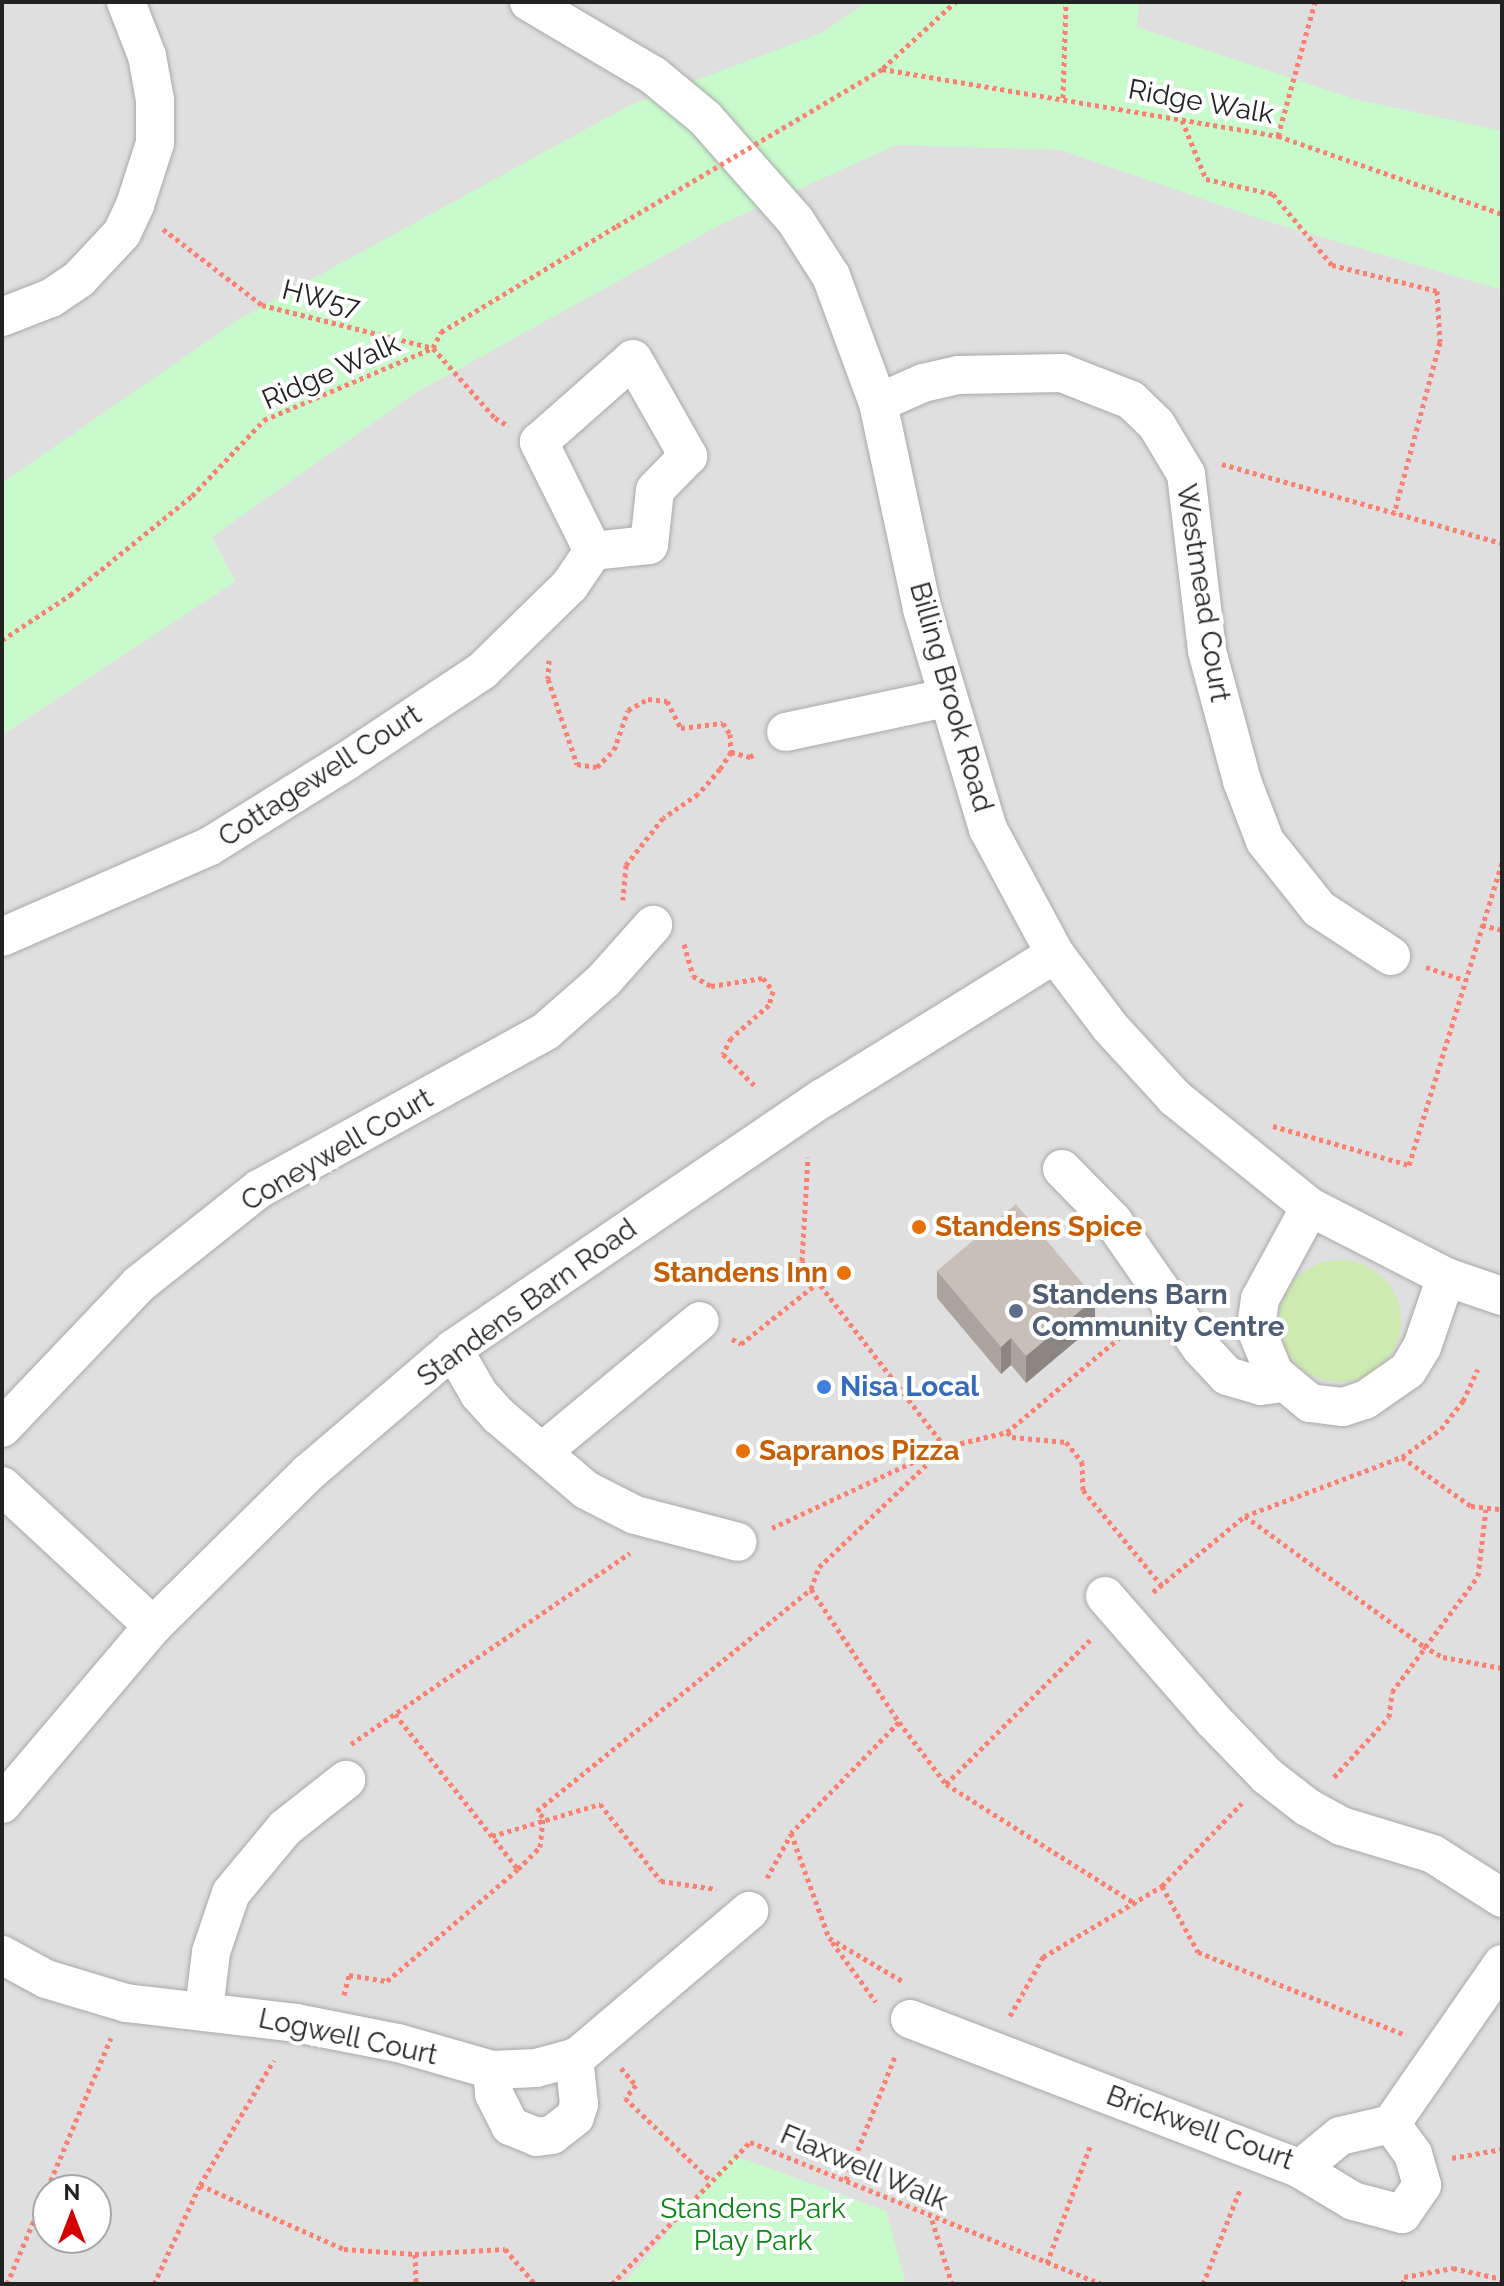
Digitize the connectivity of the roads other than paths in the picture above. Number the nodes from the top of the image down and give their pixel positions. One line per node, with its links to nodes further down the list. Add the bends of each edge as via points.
1 (126, 2): 3 (street, via 147,56 155,100 155,143 135,205 122,233 79,279 51,298)
2 (529, 2): 4 (street, Billing Brook Road, via 653,75 752,166 831,276)
3 (2, 317)
4 (878, 403): 6 (street, Billing Brook Road); 11 (street, Westmead Court, via 923,383 958,375 1062,373 1131,400 1173,449 1191,499 1205,637 1219,706 1265,841 1319,909)
5 (593, 551): 5 (street, via 539,442 633,359 688,456 655,490 649,545); 9 (street, Cottagewell Court, via 570,585 482,671 345,762 210,846)
6 (946, 698): 7 (street); 10 (street, Billing Brook Road, via 988,829)
7 (786, 732)
8 (653, 925): 19 (street, Coneywell Court, via 604,980 546,1031 259,1189 139,1284)
9 (2, 937)
10 (1055, 954): 13 (street, Billing Brook Road, via 1110,1027 1175,1098); 17 (street, Standens Barn Road, via 823,1098)
11 (1391, 956)
12 (1062, 1169): 18 (street, via 1113,1221 1227,1376 1261,1386)
13 (1310, 1207): 14 (street, Billing Brook Road); 18 (street, via 1267,1284 1257,1313 1259,1344)
14 (1446, 1277): 15 (street, Billing Brook Road); 18 (street, via 1422,1347 1408,1370 1386,1389 1343,1407 1310,1403)
15 (1502, 1296)
16 (700, 1321): 20 (street)
17 (453, 1349): 20 (street, via 479,1394); 24 (street, Standens Barn Road, via 308,1473)
18 (1282, 1383)
19 (2, 1428)
20 (542, 1452): 22 (street, via 586,1490 635,1515)
21 (2, 1486): 24 (street)
22 (738, 1542)
23 (1112, 1604): 27 (street, via 1267,1776 1307,1807 1341,1826 1433,1854)
24 (153, 1626): 26 (street, Standens Barn Road)
25 (346, 1780): 31 (street, via 285,1828 231,1893 211,1952)
26 (2, 1804)
27 (1502, 1898)
28 (736, 1901): 33 (street, Logwell Court)
29 (2, 1955): 31 (street, Logwell Court, via 46,1979 126,2003)
30 (1502, 1964): 35 (street)
31 (204, 2010): 34 (street, Logwell Court, via 336,2031)
32 (906, 2029): 36 (street, Brickwell Court)
33 (586, 2049): 34 (street, Logwell Court, via 536,2068); 34 (street, via 575,2117 552,2135 537,2137 510,2126 500,2114)
34 (492, 2070)
35 (1391, 2124): 36 (street, Brickwell Court, via 1340,2136); 36 (street, via 1413,2154 1422,2185 1402,2214 1353,2201)
36 (1300, 2169)

